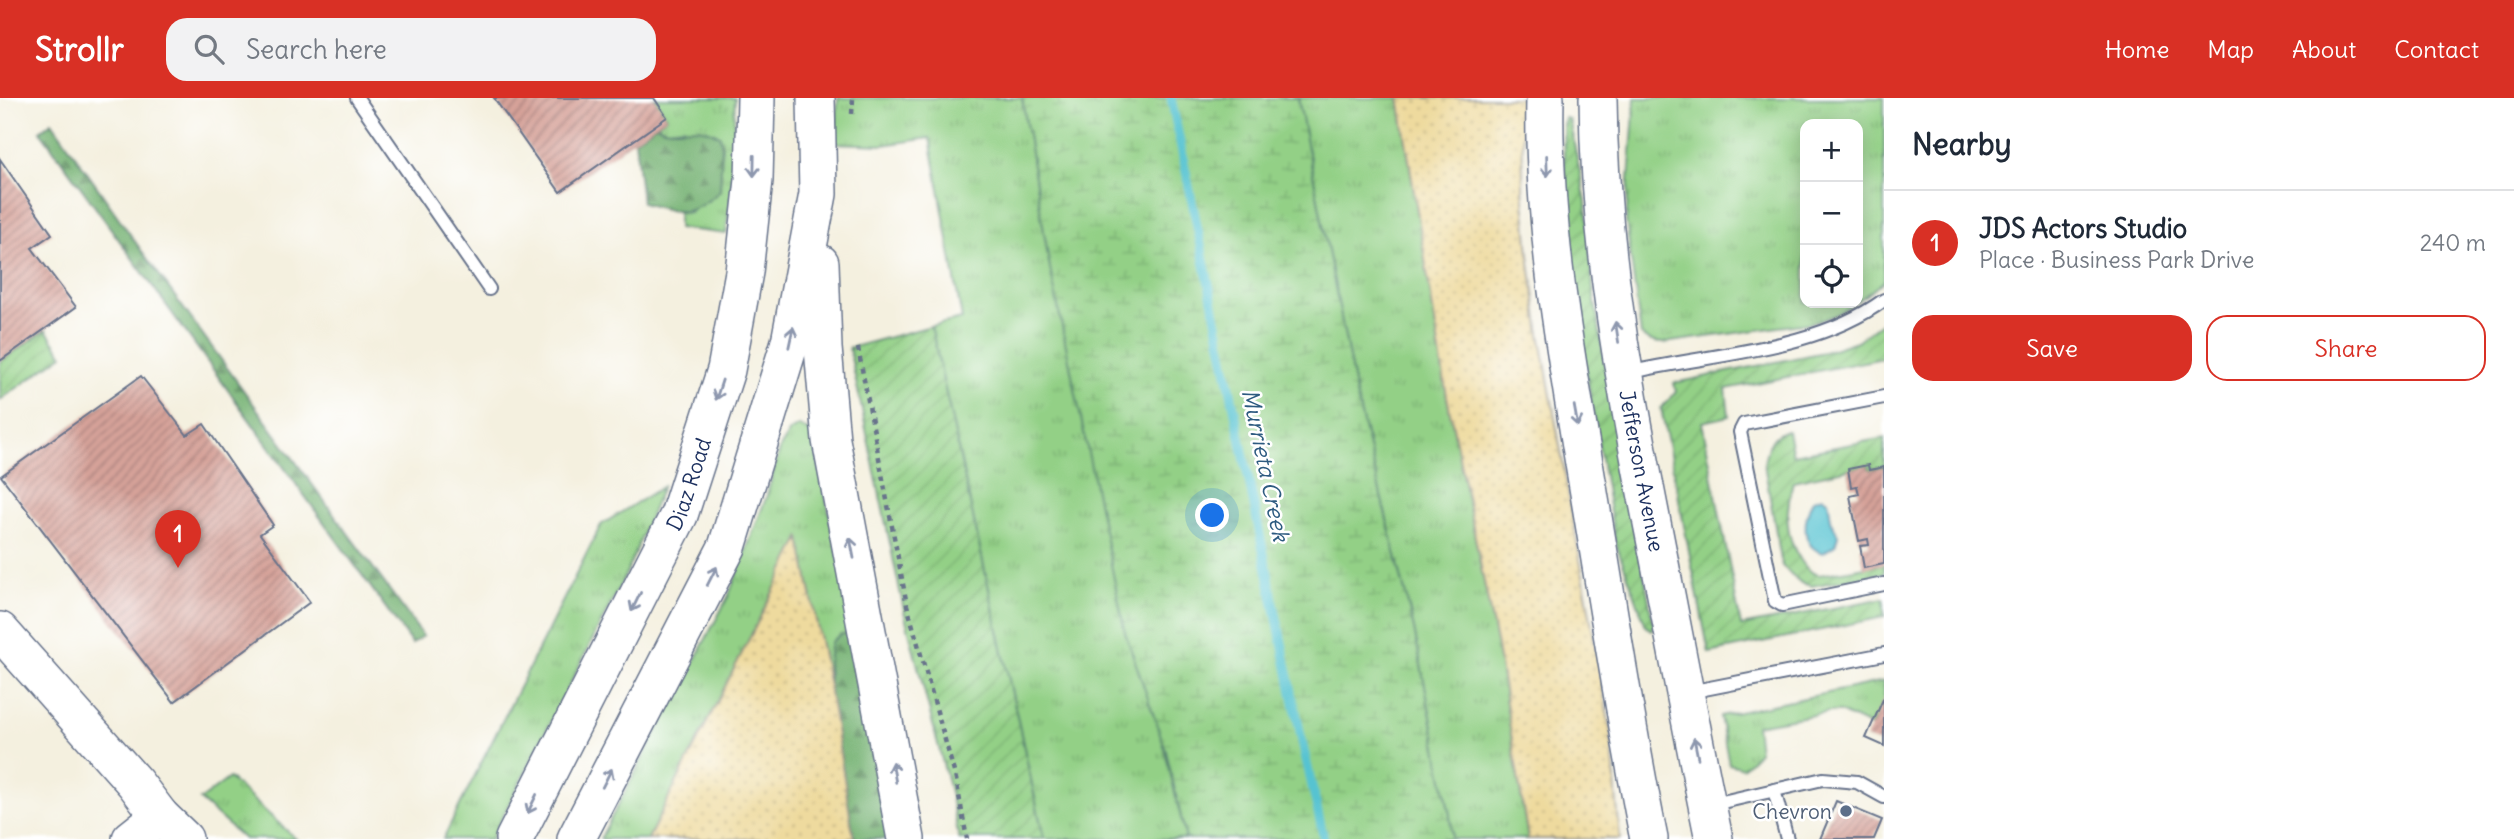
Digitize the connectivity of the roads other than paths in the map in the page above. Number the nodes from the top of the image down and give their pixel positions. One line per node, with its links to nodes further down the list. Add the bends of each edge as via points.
1 (356, 98): 9 (lane)
2 (756, 98): 22 (main road, Diaz Road, one-way to 22, via 754,180 744,272 722,383 679,515)
3 (817, 98): 8 (main road)
4 (1545, 98): 25 (main road, one-way to 25, via 1548,201 1567,362)
5 (1580, 98): 7 (main road, via 1590,155)
6 (1598, 98): 7 (main road, Jefferson Avenue)
7 (1600, 179): 11 (main road, Jefferson Avenue, one-way to 7)
8 (818, 194): 23 (main road, one-way to 8, via 727,547 790,342); 24 (main road, one-way to 8, via 831,440)
9 (489, 289)
10 (1884, 300): 11 (lane, via 1863,316 1794,341)
11 (1624, 374): 16 (main road, Jefferson Avenue)
12 (1884, 397): 13 (lane, via 1744,424 1740,432 1774,601 1782,605)
13 (1884, 584)
14 (0, 631): 20 (main road)
15 (1884, 654): 16 (lane)
16 (1685, 693): 19 (main road, Jefferson Avenue, one-way to 16)
17 (1774, 790): 18 (lane, via 1823,779 1857,782); 19 (lane); 26 (lane)
18 (1884, 797)
19 (1710, 822)
20 (172, 827): 21 (main road)
21 (131, 839)
22 (514, 839)
23 (576, 839)
24 (906, 839)
25 (1649, 839)
26 (1787, 839)

